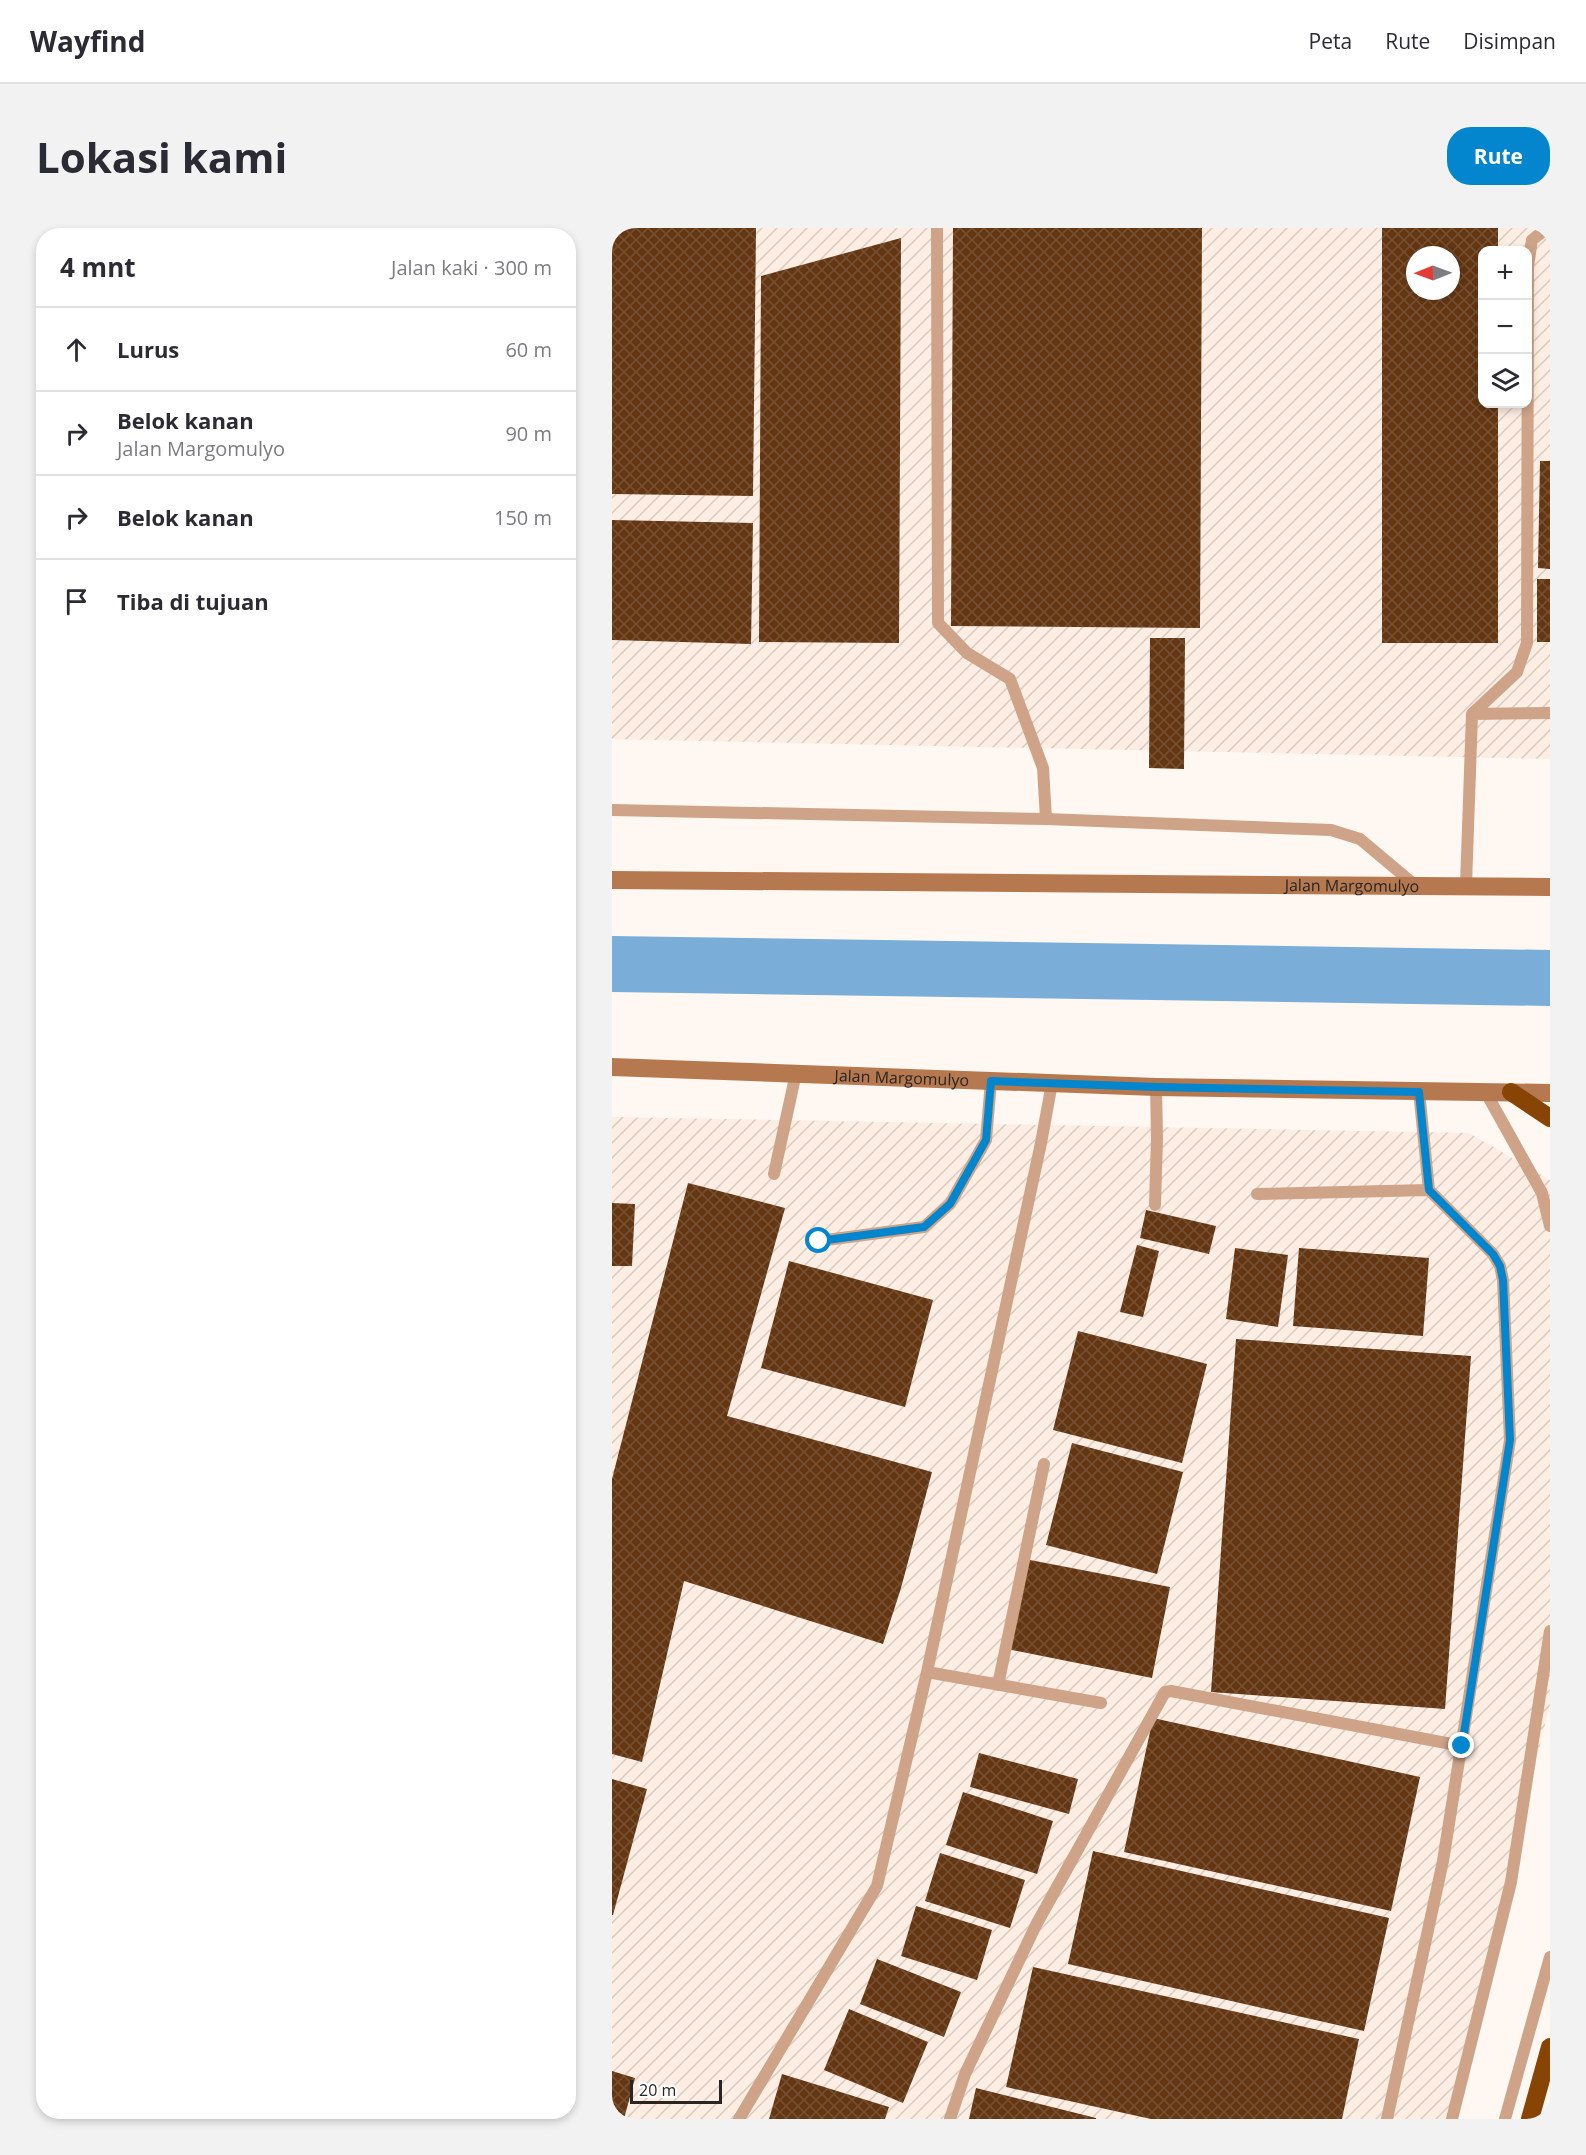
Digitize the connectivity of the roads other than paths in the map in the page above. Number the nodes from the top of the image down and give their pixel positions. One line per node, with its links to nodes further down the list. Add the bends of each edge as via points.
1 (937, 228): 6 (lane, via 938,623 967,653 1010,679 1043,768)
2 (1550, 229): 4 (lane, via 1532,240 1528,266 1527,643 1517,672)
3 (1550, 713): 4 (lane)
4 (1472, 714): 8 (lane)
5 (612, 810): 6 (lane)
6 (1046, 819): 9 (lane, via 1331,830 1360,839)
7 (612, 880): 9 (main road, Jalan Margomulyo)
8 (1466, 885): 9 (main road, Jalan Margomulyo); 10 (main road, Jalan Margomulyo)
9 (1416, 886)
10 (1550, 887)
11 (612, 1067): 12 (main road, Jalan Margomulyo)
12 (796, 1073): 13 (main road, Jalan Margomulyo); 21 (lane)
13 (991, 1081): 14 (main road, Jalan Margomulyo); 27 (lane, via 986,1140 950,1204 924,1227)
14 (1052, 1083): 15 (main road, Jalan Margomulyo); 30 (lane)
15 (1156, 1087): 17 (main road, Jalan Margomulyo); 25 (lane)
16 (1485, 1091): 17 (main road, Jalan Margomulyo); 18 (main road, Jalan Margomulyo); 24 (lane)
17 (1419, 1092): 22 (lane)
18 (1511, 1092): 19 (main road, Jalan Margomulyo); 20 (highway)
19 (1550, 1093)
20 (1550, 1118)
21 (774, 1174)
22 (1429, 1190): 23 (lane); 33 (lane, via 1493,1254 1503,1280 1510,1440)
23 (1257, 1194)
24 (1546, 1195): 26 (lane)
25 (1155, 1204)
26 (1550, 1226)
27 (819, 1241)
28 (1044, 1464): 31 (lane)
29 (1550, 1631): 39 (lane, via 1511,1882)
30 (927, 1672): 31 (lane); 36 (lane, via 878,1886)
31 (998, 1685): 32 (lane)
32 (1101, 1703)
33 (1462, 1746): 37 (lane, via 1165,1692 1036,1925 965,2074); 38 (lane, via 1443,1861)
34 (1550, 1957): 40 (lane)
35 (1550, 2047): 41 (highway)
36 (739, 2119)
37 (950, 2119)
38 (1387, 2119)
39 (1452, 2119)
40 (1505, 2119)
41 (1530, 2119)

